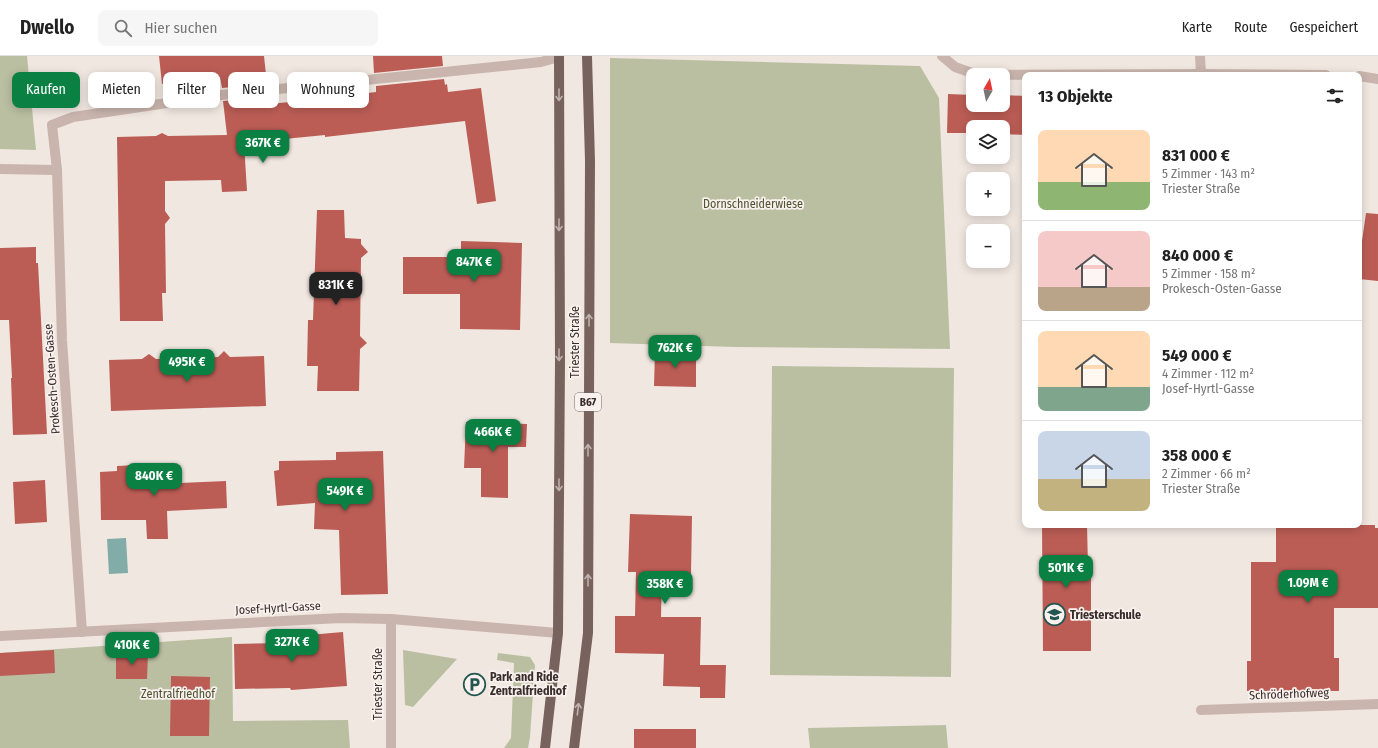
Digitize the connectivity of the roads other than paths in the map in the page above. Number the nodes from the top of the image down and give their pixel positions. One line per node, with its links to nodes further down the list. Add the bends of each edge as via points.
1 (587, 56): 20 (main road, Triester Straße / B67, one-way to 1, via 588,633 590,161)
2 (942, 56): 6 (street, via 955,67 978,75)
3 (1200, 56): 5 (street)
4 (559, 57): 9 (street, Triester Straße, via 541,62 221,95 73,117); 14 (main road, Triester Straße / B67, one-way to 14)
5 (1201, 72)
6 (1022, 75)
7 (1362, 76): 8 (street)
8 (1378, 79)
9 (52, 125): 11 (street, Prokesch-Osten-Gasse)
10 (0, 169): 11 (street)
11 (57, 170): 13 (street, Prokesch-Osten-Gasse, via 62,340)
12 (391, 619): 13 (street, Josef-Hyrtl-Gasse, via 341,618); 14 (street, Josef-Hyrtl-Gasse); 18 (street, Triester Straße)
13 (82, 632): 15 (street, Josef-Hyrtl-Gasse)
14 (558, 633): 19 (main road, Triester Straße / B67)
15 (0, 636)
16 (1378, 704): 17 (street, Schröderhofweg)
17 (1201, 710)
18 (391, 748)
19 (545, 748)
20 (574, 748)

